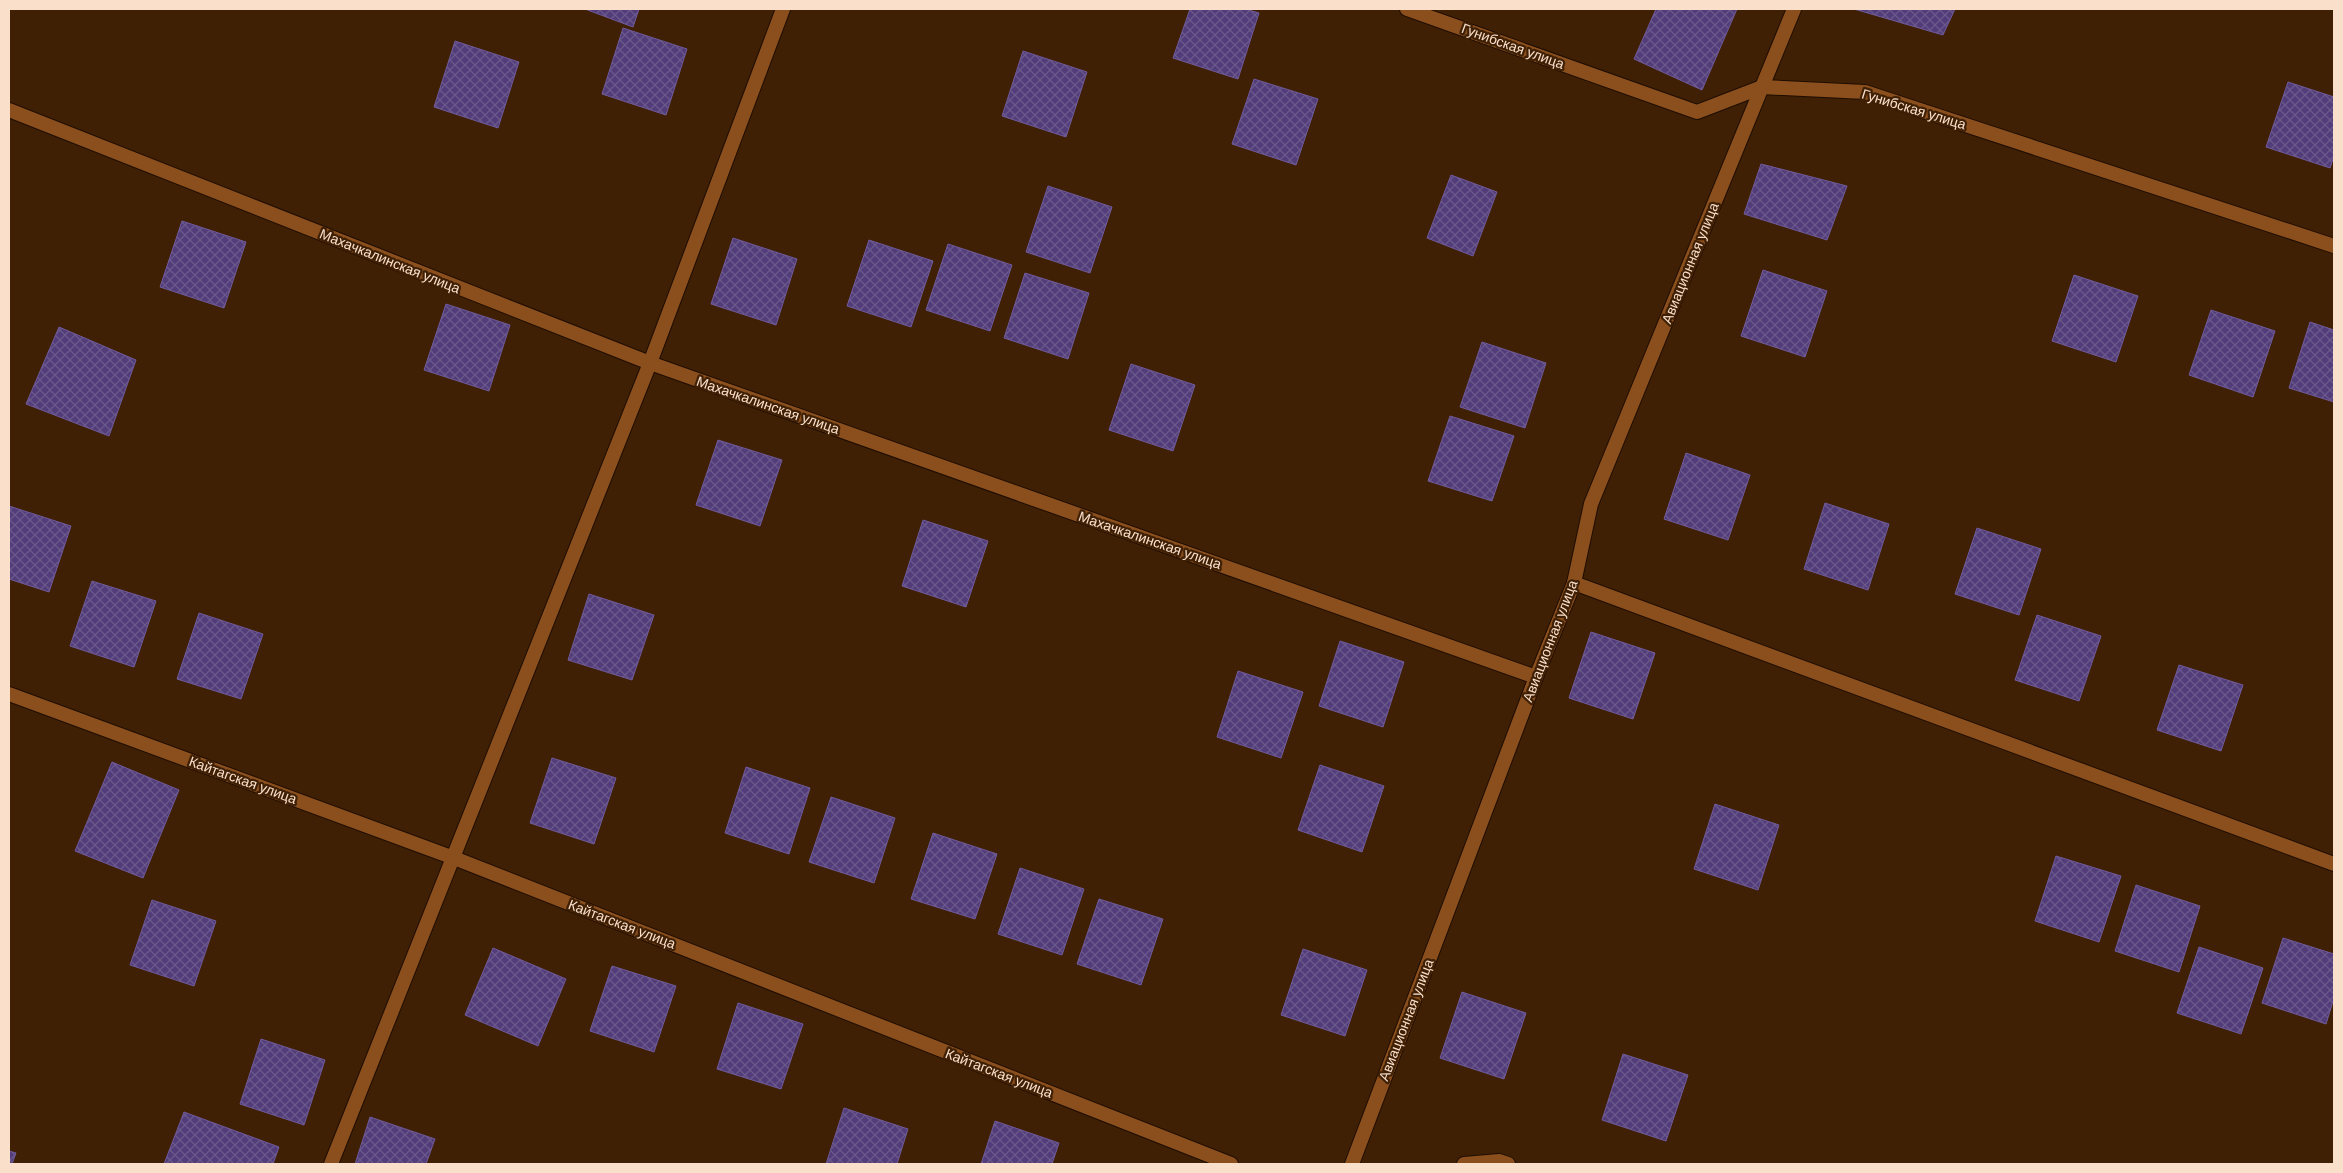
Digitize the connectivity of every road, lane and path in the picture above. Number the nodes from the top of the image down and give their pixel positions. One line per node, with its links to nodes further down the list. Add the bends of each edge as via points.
1 (783, 9): 7 (street)
2 (1407, 9): 4 (street, Гунибская улица, via 1697,112)
3 (1794, 9): 4 (street, Авиационная улица)
4 (1762, 87): 6 (street, Гунибская улица, via 1865,92); 8 (street, Авиационная улица, via 1591,504)
5 (9, 110): 7 (street, Махачкалинская улица)
6 (2334, 246)
7 (650, 363): 9 (street, Махачкалинская улица); 11 (street)
8 (1574, 583): 9 (street, Авиационная улица); 12 (street)
9 (1536, 677): 15 (street, Авиационная улица)
10 (9, 694): 11 (street, Кайтагская улица)
11 (454, 858): 13 (street); 14 (street, Кайтагская улица)
12 (2334, 864)
13 (331, 1164)
14 (1231, 1164)
15 (1352, 1164)
16 (1464, 1164): 17 (street, via 1499,1161)
17 (1508, 1164)

